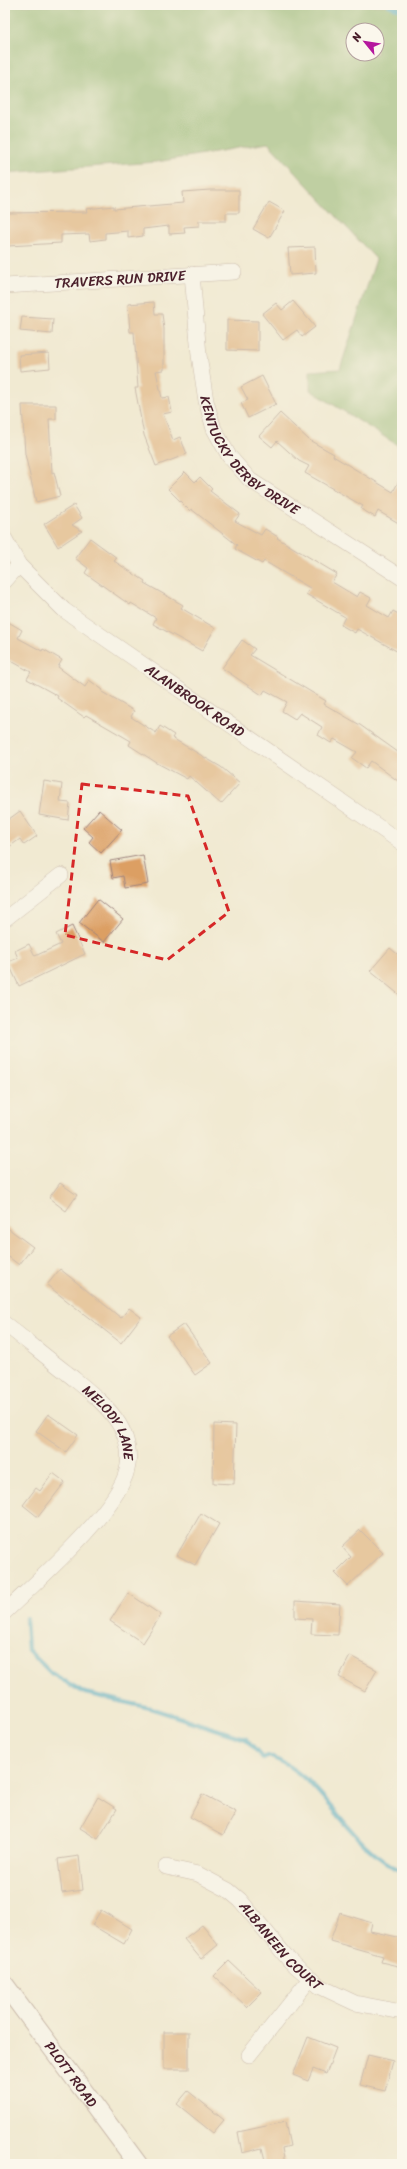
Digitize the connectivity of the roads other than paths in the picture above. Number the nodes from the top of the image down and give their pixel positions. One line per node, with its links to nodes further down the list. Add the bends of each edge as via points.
1 (234, 272): 2 (street, TRAVERS RUN DRIVE)
2 (192, 274): 3 (street, TRAVERS RUN DRIVE); 6 (street, KENTUCKY DERBY DRIVE, via 206,401 214,429 229,456 250,480)
3 (5, 286)
4 (5, 539): 5 (street, ALANBROOK ROAD)
5 (19, 565): 7 (street); 8 (street, ALANBROOK ROAD, via 64,610)
6 (402, 578)
7 (5, 581)
8 (402, 844)
9 (61, 875): 10 (street)
10 (5, 919)
11 (5, 1324): 12 (street, MELODY LANE, via 98,1398 118,1423 124,1436 129,1460 122,1482 105,1510)
12 (5, 1612)
13 (166, 1866): 14 (street, ALBANEEN COURT, via 198,1874 240,1900)
14 (309, 1980): 16 (street, ALBANEEN COURT, via 343,1999); 17 (street)
15 (5, 1985): 18 (street, PLOTT ROAD)
16 (402, 2012)
17 (249, 2055)
18 (138, 2164)

